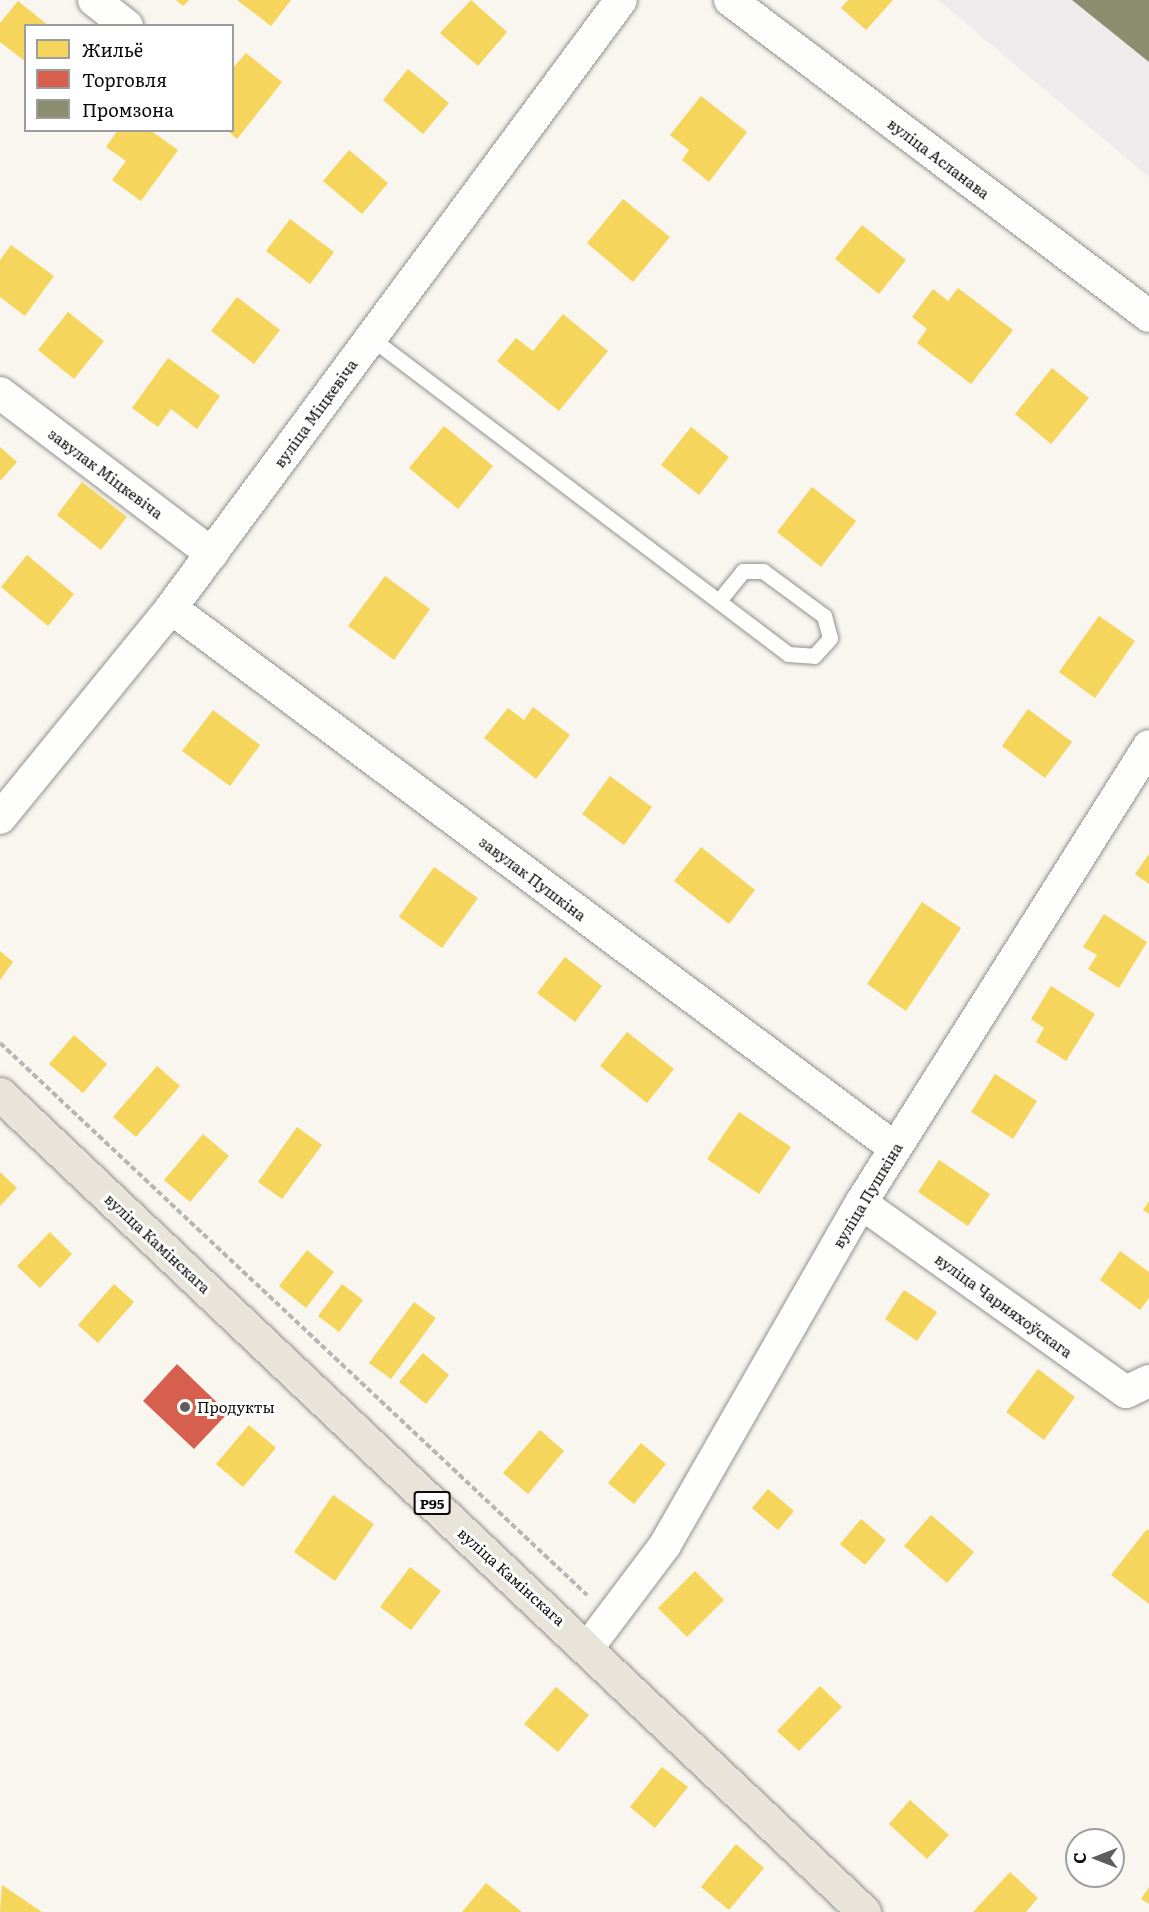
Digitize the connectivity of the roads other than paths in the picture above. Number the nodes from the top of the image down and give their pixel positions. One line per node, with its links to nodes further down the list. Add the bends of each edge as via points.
1 (94, 0): 4 (street)
2 (621, 0): 6 (street, вуліца Міцкевіча)
3 (730, 0): 5 (street, вуліца Асланава)
4 (124, 24)
5 (1149, 316)
6 (371, 338): 8 (street, вуліца Міцкевіча); 9 (lane)
7 (0, 393): 8 (street, завулак Міцкевіча)
8 (212, 554): 10 (street, вуліца Міцкевіча)
9 (719, 601): 9 (lane, via 797,657 822,651 830,638 824,616 763,572 743,571)
10 (171, 608): 12 (street, вуліца Міцкевіча); 14 (street, завулак Пушкіна)
11 (1149, 746): 14 (street, вуліца Пушкіна)
12 (0, 818)
13 (0, 1094): 17 (main road, вуліца Камінскага / Р95)
14 (895, 1148): 15 (street, вуліца Пушкіна)
15 (861, 1203): 16 (street, вуліца Чарняхоўскага, via 1126,1392); 17 (street, вуліца Пушкіна, via 665,1545)
16 (1149, 1381)
17 (589, 1646): 18 (main road, вуліца Камінскага / Р95)
18 (864, 1912)

